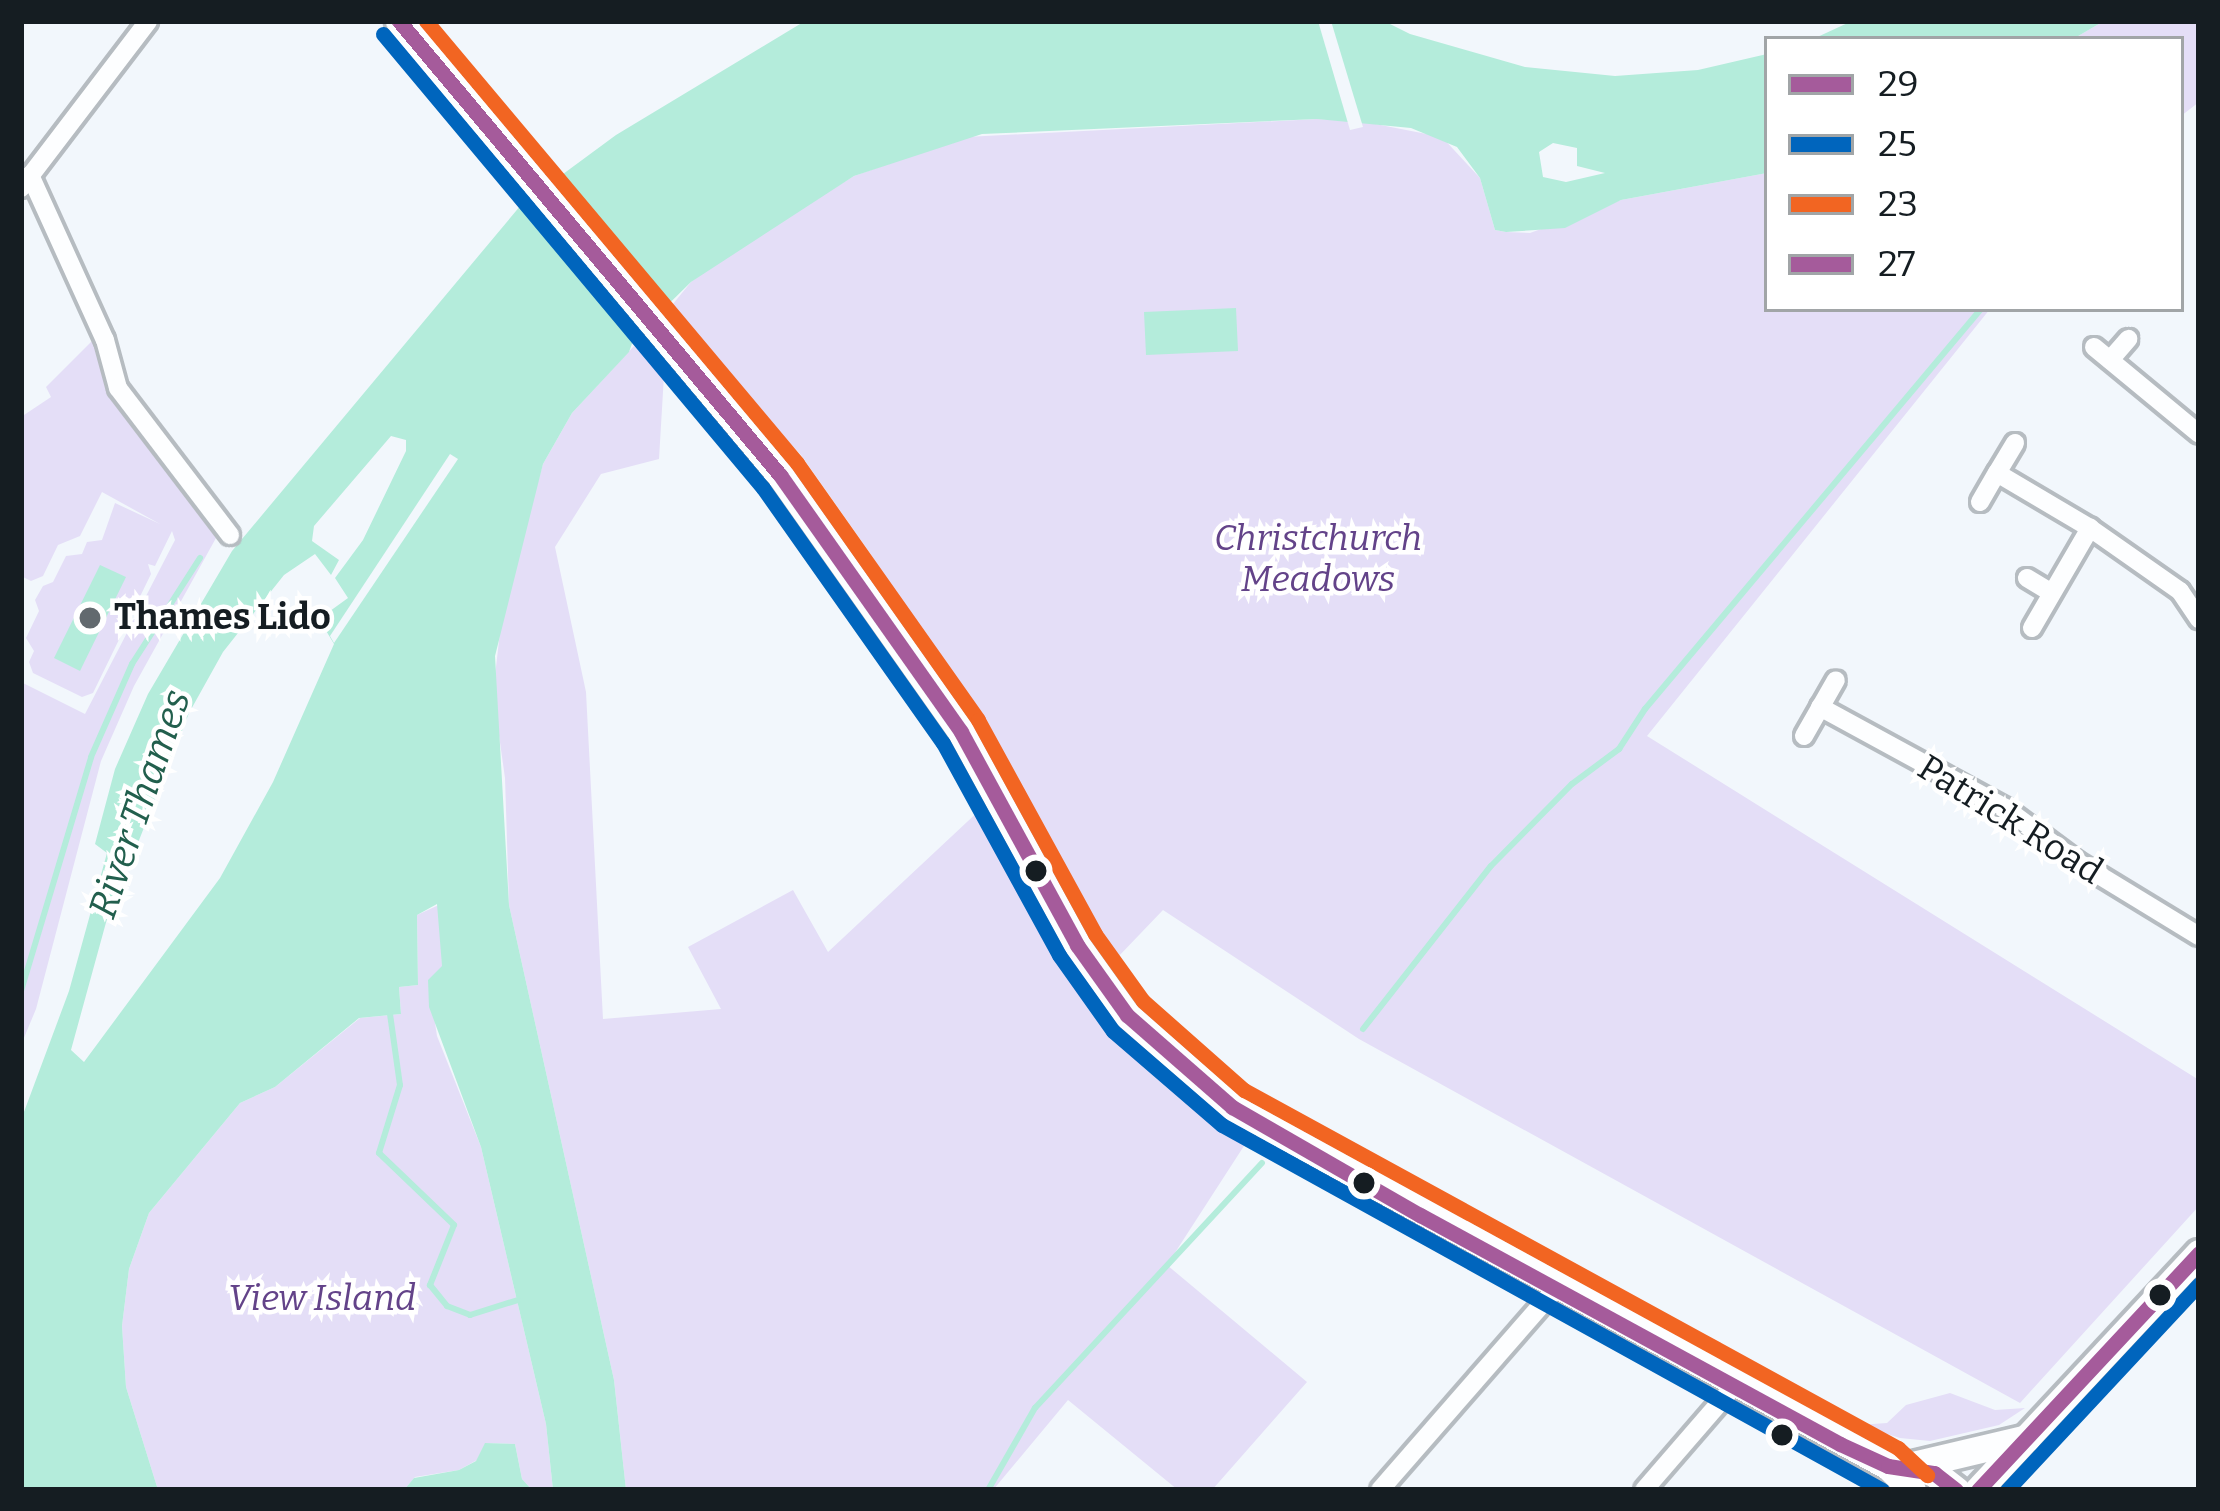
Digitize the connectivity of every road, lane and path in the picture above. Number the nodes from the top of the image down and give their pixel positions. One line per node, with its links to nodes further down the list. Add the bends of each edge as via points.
1 (148, 21): 3 (street)
2 (399, 21): 20 (main road, via 780,476 851,573 961,732 1077,945 1127,1016 1232,1107)
3 (26, 182): 10 (street, via 105,340 118,388)
4 (2128, 338): 5 (street, via 2102,354)
5 (2199, 434)
6 (2015, 443): 7 (street)
7 (1997, 473): 8 (street); 9 (street)
8 (1980, 502)
9 (2090, 528): 12 (street); 13 (street, via 2180,591)
10 (230, 535)
11 (2027, 578): 12 (street)
12 (2052, 593): 14 (street)
13 (2199, 619)
14 (2032, 628)
15 (1836, 680): 16 (street)
16 (1820, 707): 17 (street); 18 (street, Patrick Road, via 2005,808)
17 (1804, 736)
18 (2199, 935)
19 (2199, 1253): 22 (main road)
20 (1556, 1288): 21 (main road); 24 (street)
21 (1734, 1386): 23 (main road); 25 (street)
22 (2027, 1438): 23 (main road); 27 (main road)
23 (1903, 1474): 26 (main road, via 1934,1473)
24 (1380, 1490)
25 (1644, 1490)
26 (1956, 1490)
27 (1978, 1490)

